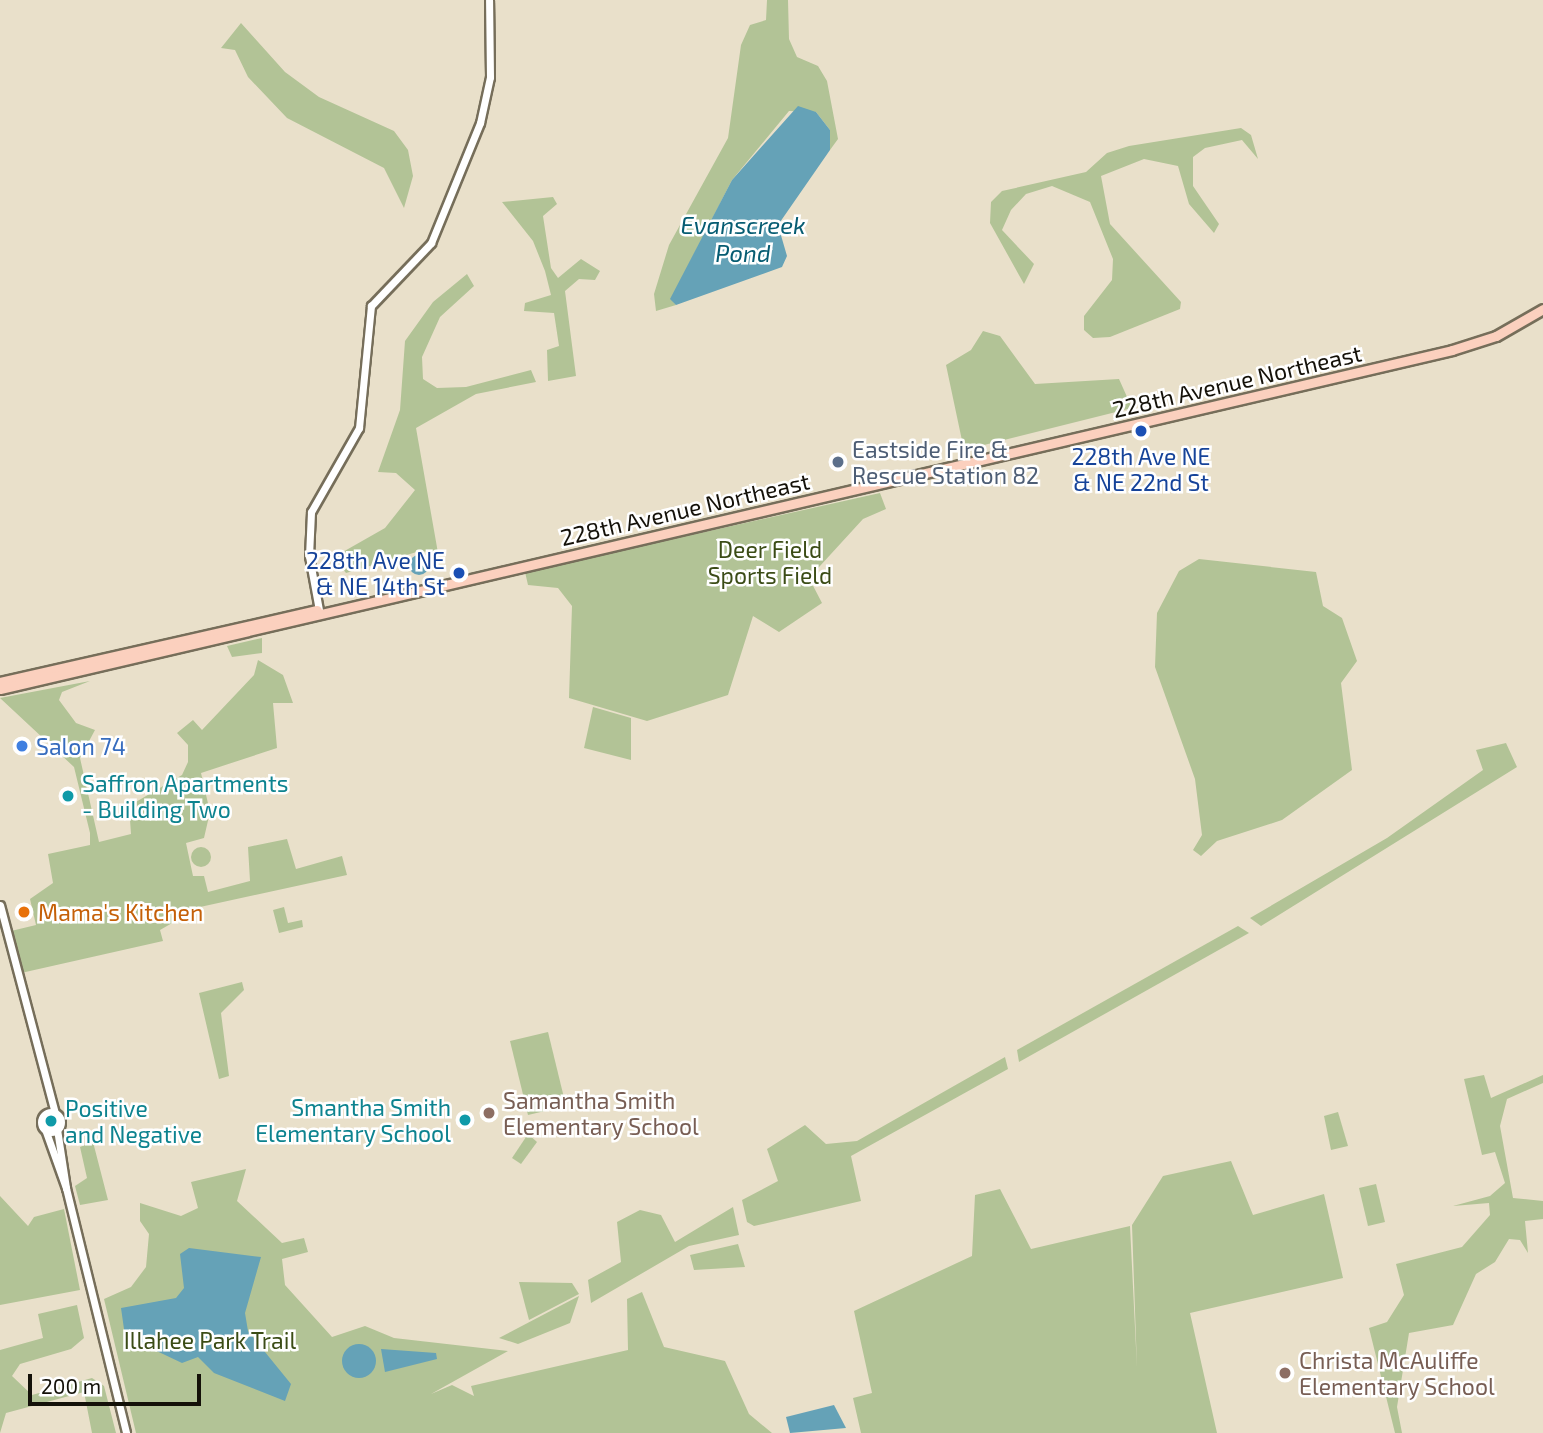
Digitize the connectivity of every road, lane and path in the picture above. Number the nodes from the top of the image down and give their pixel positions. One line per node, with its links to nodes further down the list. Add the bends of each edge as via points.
1 (489, 0): 3 (street, via 490,77 480,123 431,243 368,312 359,428 316,499 308,537)
2 (1543, 309): 3 (main road, 228th Avenue Northeast, via 1496,336 1440,353)
3 (319, 610): 4 (main road, 228th Avenue Northeast); 5 (main road, 228th Avenue Northeast)
4 (236, 625): 5 (main road); 6 (main road, 228th Avenue Northeast)
5 (265, 626): 7 (main road, 228th Avenue Northeast)
6 (135, 649): 7 (main road); 8 (main road, 228th Avenue Northeast)
7 (99, 667): 9 (main road, 228th Avenue Northeast)
8 (0, 682)
9 (0, 690)
10 (0, 905): 11 (street)
11 (44, 1088): 12 (street); 13 (street)
12 (55, 1113): 13 (street); 15 (street)
13 (45, 1114): 14 (street)
14 (45, 1129): 15 (street); 16 (street)
15 (57, 1129): 16 (street)
16 (66, 1188): 17 (street)
17 (126, 1433)

